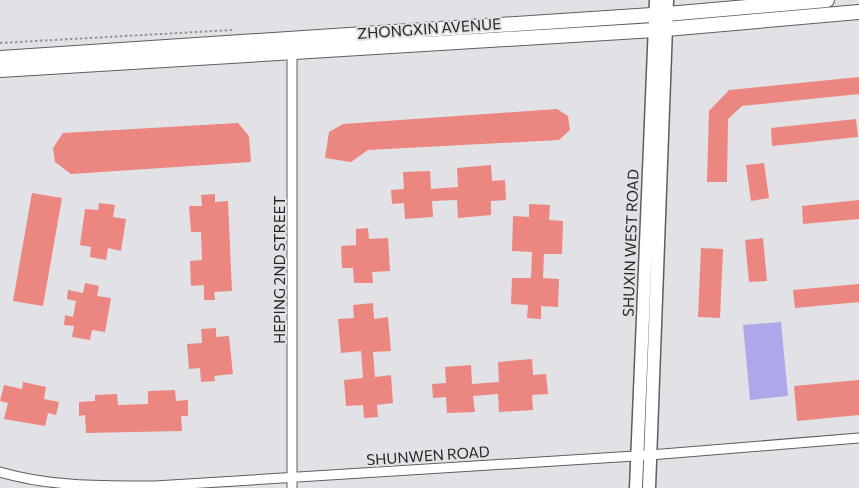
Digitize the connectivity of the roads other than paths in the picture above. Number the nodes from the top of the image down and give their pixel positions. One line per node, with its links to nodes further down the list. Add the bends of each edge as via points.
1 (656, 0): 5 (street, SHUXIN WEST ROAD)
2 (667, 0): 5 (street, SHUXIN WEST ROAD)
3 (828, 0): 5 (main road, ZHONGXIN AVENUE)
4 (859, 12): 6 (main road, ZHONGXIN AVENUE)
5 (661, 14): 6 (street, SHUXIN WEST ROAD); 8 (main road, ZHONGXIN AVENUE)
6 (661, 30): 7 (main road, ZHONGXIN AVENUE); 11 (street, SHUXIN WEST ROAD)
7 (292, 53): 9 (main road, ZHONGXIN AVENUE); 13 (street, HEPING 2ND STREET)
8 (0, 58)
9 (0, 70)
10 (859, 438): 11 (street, SHUNWEN ROAD)
11 (644, 455): 13 (street, SHUNWEN ROAD); 15 (street, SHUXIN WEST ROAD); 16 (street, SHUXIN WEST ROAD)
12 (0, 472): 13 (street, SHUNWEN ROAD, via 20,478 81,486 155,486)
13 (292, 478): 14 (street, HEPING 2ND STREET)
14 (292, 488)
15 (636, 488)
16 (649, 488)

